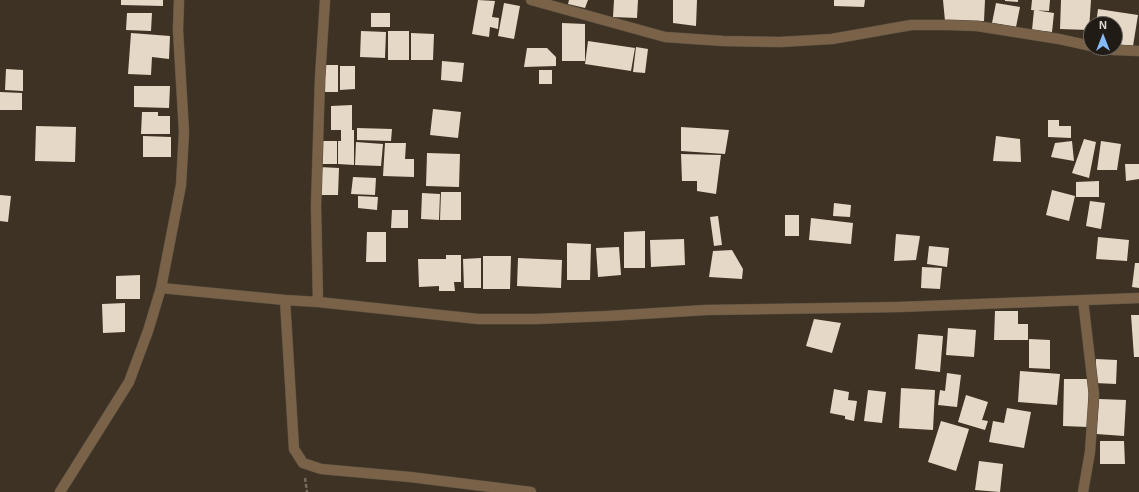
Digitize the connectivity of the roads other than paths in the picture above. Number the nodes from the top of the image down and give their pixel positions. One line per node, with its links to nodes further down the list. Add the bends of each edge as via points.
1 (179, 0): 7 (street, via 178,30 184,132 181,185)
2 (325, 0): 11 (street, via 316,206)
3 (531, 0): 4 (street, via 665,38 780,42 832,39 911,25 948,25 991,28)
4 (1083, 45)
5 (1123, 50): 6 (street)
6 (1139, 51)
7 (161, 288): 9 (street); 12 (street, via 129,382)
8 (1139, 298): 10 (street)
9 (285, 300): 11 (street); 13 (street, via 294,449 303,463 321,469)
10 (1083, 300): 11 (street, via 899,307 706,310 536,319 478,319); 14 (street, via 1094,394 1090,452)
11 (318, 302)
12 (60, 492)
13 (531, 492)
14 (1083, 492)

